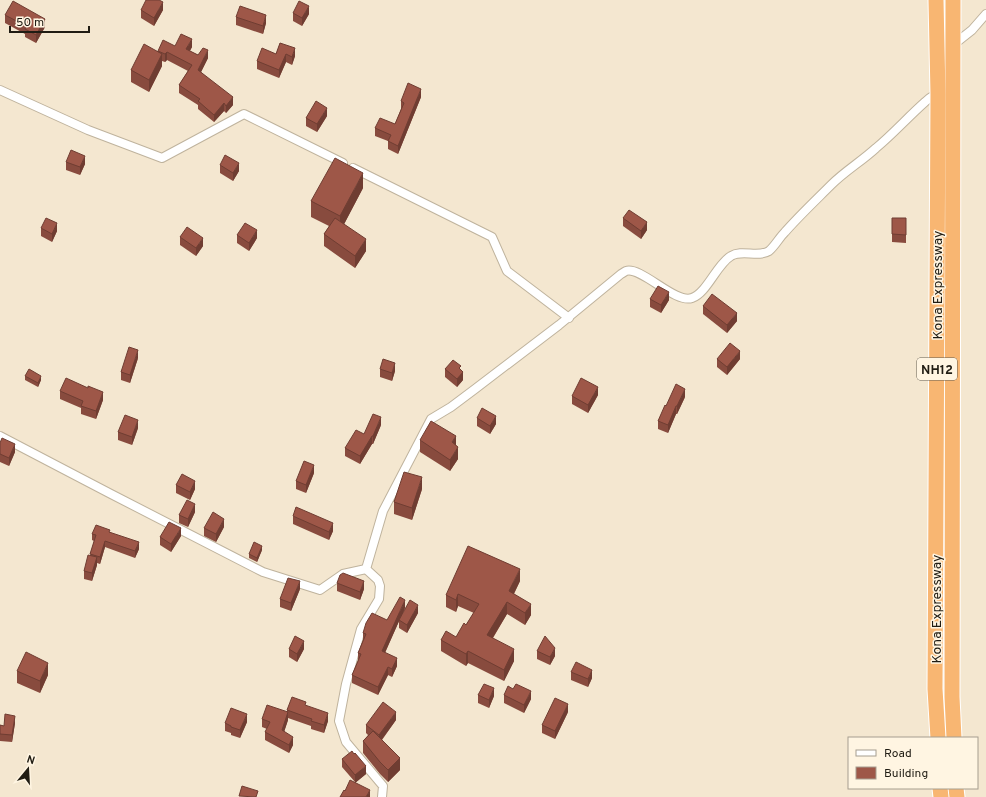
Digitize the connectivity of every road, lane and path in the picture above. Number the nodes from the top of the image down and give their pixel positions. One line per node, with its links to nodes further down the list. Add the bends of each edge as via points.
1 (936, 0): 7 (highway, Kona Expressway / NH12)
2 (953, 0): 4 (highway, Kona Expressway / NH12)
3 (986, 14): 4 (street, via 972,30)
4 (953, 45): 6 (highway, Kona Expressway / NH12)
5 (0, 90): 8 (street, via 88,130 162,158 244,114 492,237 507,271)
6 (953, 93): 7 (street); 12 (highway, Kona Expressway / NH12)
7 (938, 94): 8 (street, via 924,102 876,148 833,184 773,247 760,254 731,256 696,296 688,299 681,297 634,271 627,271); 11 (highway, Kona Expressway / NH12, via 935,673)
8 (569, 318): 10 (street, via 451,407 431,419 383,511)
9 (0, 436): 10 (street, via 263,572 320,590 343,574)
10 (366, 569): 13 (street, via 378,580 379,599 361,629 339,721 346,742 383,786)
11 (938, 737)
12 (954, 737)
13 (382, 797)

